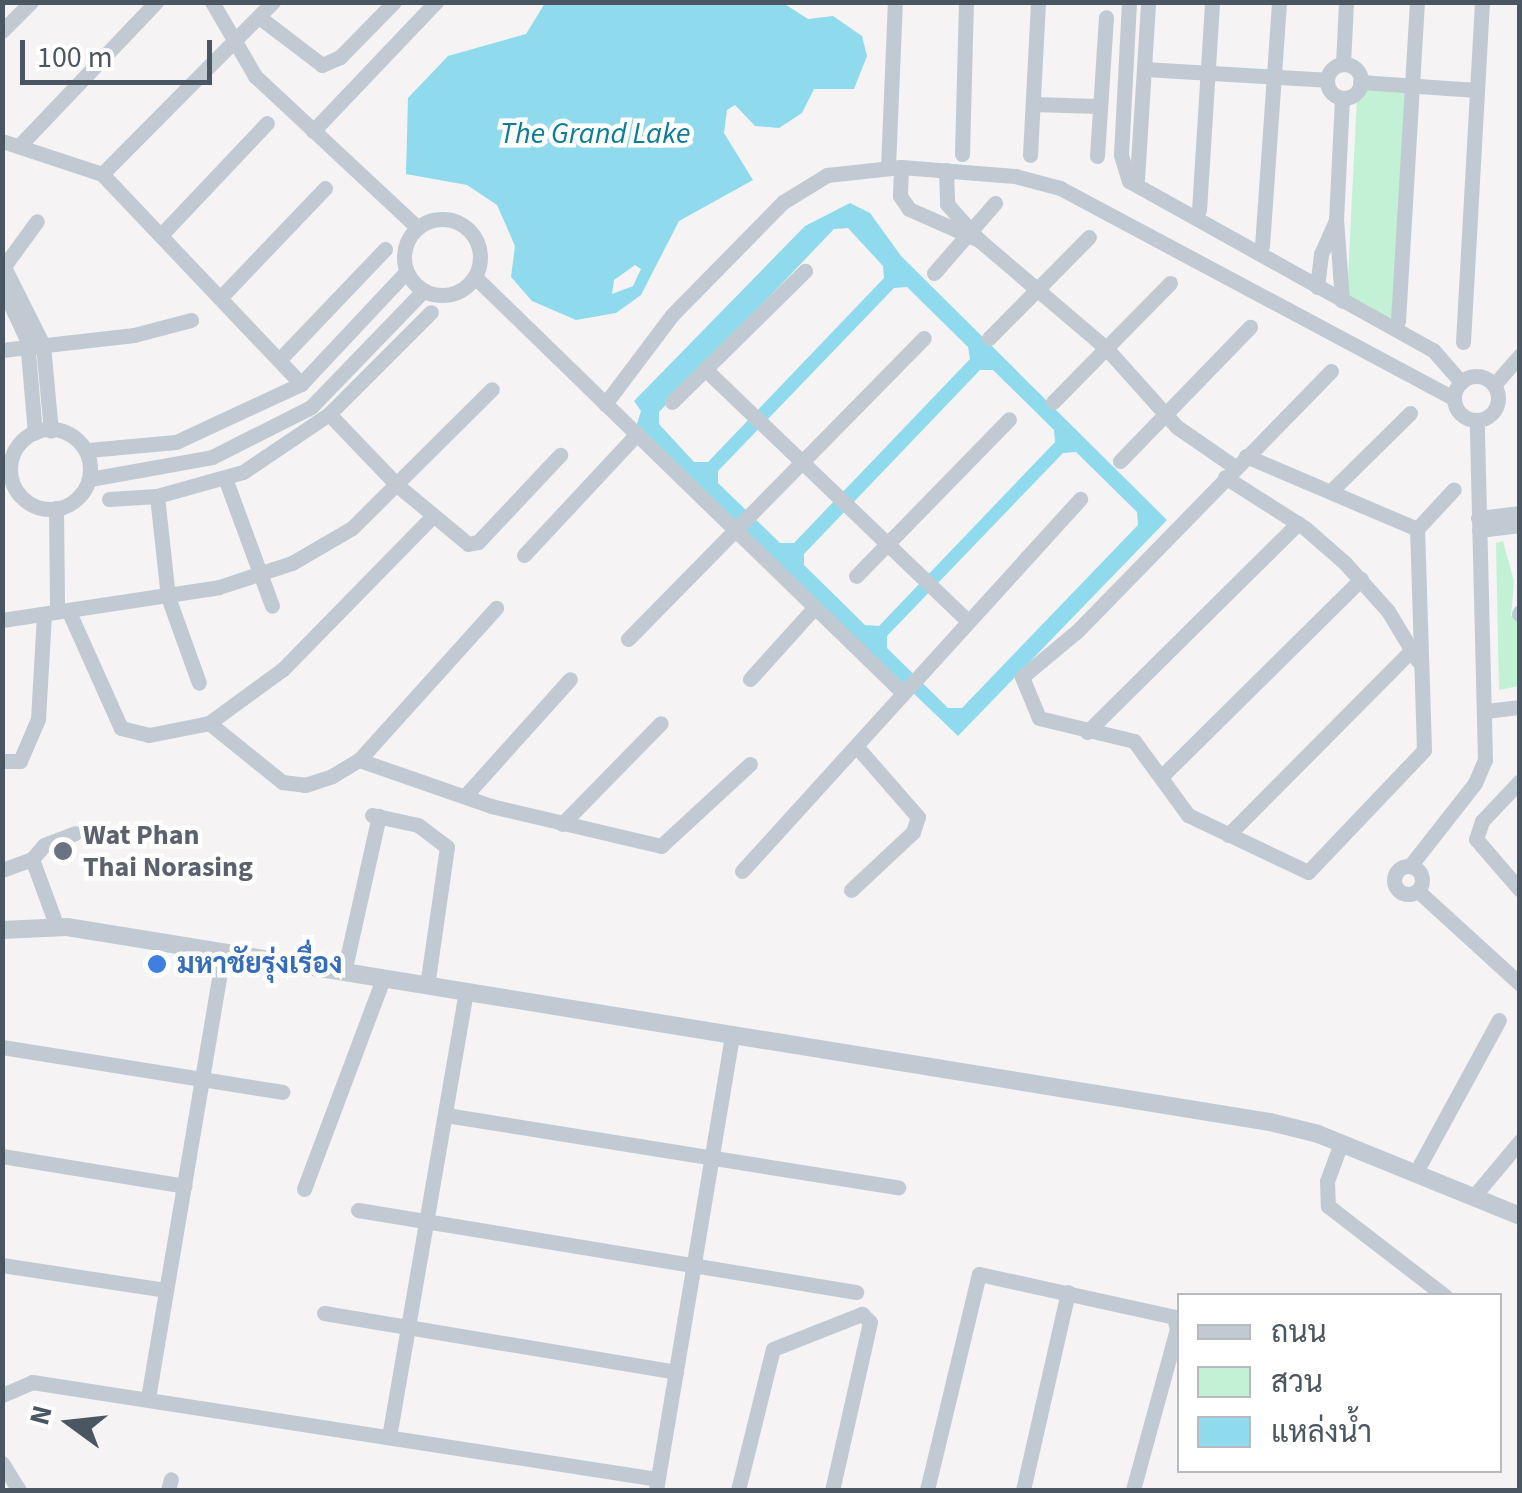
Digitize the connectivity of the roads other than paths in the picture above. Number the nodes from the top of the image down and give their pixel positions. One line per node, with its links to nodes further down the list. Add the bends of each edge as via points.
1 (31, 2): 19 (street)
2 (156, 2): 34 (street)
3 (212, 2): 20 (street)
4 (273, 2): 17 (street)
5 (394, 2): 17 (street, via 340,58 322,65)
6 (436, 2): 33 (street)
7 (896, 2): 38 (street)
8 (966, 2): 35 (street)
9 (1038, 2): 30 (street)
10 (1129, 2): 60 (street, via 1124,176)
11 (1148, 2): 22 (street)
12 (1212, 2): 23 (street)
13 (1278, 2): 24 (street)
14 (1346, 2): 21 (street)
15 (1417, 2): 27 (street)
16 (1482, 2): 28 (street)
17 (259, 17): 20 (street)
18 (1106, 17): 31 (street)
19 (2, 31)
20 (235, 38): 33 (street, via 255,76); 40 (street)
21 (1343, 64): 25 (street); 26 (street, via 1358,71)
22 (1144, 69): 23 (street); 41 (street)
23 (1207, 73): 24 (street); 44 (street)
24 (1274, 77): 25 (street); 51 (street)
25 (1327, 80): 29 (street)
26 (1360, 82): 27 (street); 29 (street)
27 (1412, 86): 28 (street); 67 (street)
28 (1477, 90): 71 (street)
29 (1342, 98): 45 (street)
30 (1033, 104): 31 (street); 36 (street)
31 (1099, 106): 37 (street)
32 (267, 124): 48 (street)
33 (314, 131): 47 (street)
34 (10, 144): 40 (street)
35 (962, 154)
36 (1030, 155)
37 (1097, 156)
38 (894, 167): 39 (street); 49 (street, via 909,209); 86 (street, via 828,175 784,202 672,315)
39 (946, 170): 49 (street, via 947,204); 83 (street, via 1060,188)
40 (102, 174): 48 (street)
41 (1138, 178)
42 (325, 188): 63 (street)
43 (995, 203): 49 (street)
44 (1199, 210)
45 (1336, 219): 60 (street, via 1321,254); 64 (street)
46 (37, 221): 53 (street)
47 (417, 227): 55 (street, via 405,247); 57 (street, via 444,219 466,228 480,249)
48 (161, 235): 63 (street)
49 (973, 236): 56 (street); 61 (street)
50 (1089, 236): 61 (street)
51 (1262, 246)
52 (384, 249): 76 (street)
53 (4, 266): 72 (street)
54 (805, 270): 77 (street)
55 (406, 272): 62 (street); 80 (street)
56 (934, 273)
57 (475, 278): 62 (street, via 448,296); 86 (street)
58 (1170, 283): 74 (street)
59 (2, 286): 72 (street)
60 (1317, 287): 64 (street)
61 (1039, 288): 70 (street); 74 (street)
62 (423, 291): 100 (street, via 312,407 212,457)
63 (220, 298): 76 (street)
64 (1342, 301): 79 (street, via 1433,350)
65 (431, 312): 88 (street)
66 (191, 320): 72 (street)
67 (1398, 322)
68 (1250, 327): 89 (street)
69 (924, 338): 96 (street)
70 (989, 338)
71 (1463, 342)
72 (36, 347): 73 (street); 92 (street)
73 (2, 350)
74 (1107, 350): 85 (street); 89 (street)
75 (1520, 356): 81 (street)
76 (280, 359): 80 (street)
77 (705, 369): 84 (street); 96 (street)
78 (1331, 371): 99 (street)
79 (1461, 382): 81 (street, via 1478,376); 83 (street)
80 (301, 384): 94 (street, via 176,442)
81 (1494, 385): 91 (street, via 1494,411)
82 (492, 390): 103 (street)
83 (1454, 398): 91 (street, via 1458,412)
84 (672, 402)
85 (1053, 402)
86 (604, 404): 93 (street)
87 (1410, 413): 105 (street)
88 (330, 414): 101 (street); 103 (street)
89 (1164, 414): 97 (street); 99 (street)
90 (1009, 419): 117 (street)
91 (1477, 421): 113 (street)
92 (43, 432): 94 (street); 98 (street, via 18,443)
93 (636, 434): 114 (street); 118 (street)
94 (88, 450): 100 (street)
95 (560, 455): 111 (street, via 478,542 468,544)
96 (801, 460): 114 (street); 117 (street)
97 (1120, 461)
98 (6, 463): 102 (street)
99 (1235, 467): 105 (street); 112 (street); 139 (street, via 1076,632 1022,677 1040,718)
100 (90, 478): 109 (street)
101 (226, 478): 106 (street); 119 (street)
102 (7, 485): 109 (street, via 32,504)
103 (397, 485): 111 (street); 119 (street, via 352,528)
104 (1454, 489): 116 (street)
105 (1331, 491): 116 (street)
106 (156, 496): 107 (street); 122 (street)
107 (109, 499)
108 (1080, 499): 127 (street)
109 (56, 508): 126 (street)
110 (1520, 513): 113 (street)
111 (432, 517): 137 (street, via 283,669)
112 (1298, 523): 121 (street); 139 (street)
113 (1479, 524): 115 (street); 136 (street)
114 (734, 525): 125 (street); 129 (street)
115 (1520, 525)
116 (1417, 530): 130 (street)
117 (884, 542): 120 (street); 127 (street)
118 (524, 556)
119 (263, 573): 122 (street); 123 (street)
120 (856, 576)
121 (1361, 579): 130 (street); 144 (street)
122 (168, 597): 126 (street); 133 (street)
123 (272, 606)
124 (496, 608): 141 (street)
125 (814, 608): 132 (street); 134 (street)
126 (57, 612): 128 (street); 137 (street, via 122,728 149,735); 142 (street, via 38,719 20,761)
127 (966, 618): 134 (street)
128 (2, 620)
129 (628, 638)
130 (1416, 657): 149 (street); 149 (street, via 1422,756 1313,868 1296,870)
131 (570, 679): 146 (street)
132 (750, 680)
133 (199, 683)
134 (902, 690): 140 (street)
135 (1520, 707): 136 (street)
136 (1486, 710): 151 (street, via 1487,744 1476,783)
137 (208, 723): 141 (street, via 293,785)
138 (660, 723): 147 (street)
139 (1087, 732): 144 (street, via 1134,741)
140 (856, 746): 153 (street); 154 (street, via 918,817 912,832)
141 (359, 760): 146 (street)
142 (2, 761)
143 (750, 764): 147 (street, via 669,844)
144 (1162, 776): 149 (street, via 1183,810)
145 (1520, 781): 155 (street, via 1482,821 1476,839)
146 (465, 796): 147 (street)
147 (562, 824)
148 (76, 833): 150 (street, via 44,845)
149 (1228, 835)
150 (32, 859): 152 (street); 157 (street)
151 (1410, 866): 156 (street, via 1422,876); 156 (street, via 1398,870 1394,882 1402,893)
152 (2, 870)
153 (742, 871)
154 (851, 890)
155 (1520, 890)
156 (1418, 891): 162 (street)
157 (57, 927): 158 (street); 159 (street)
158 (2, 930)
159 (223, 953): 160 (street); 168 (street)
160 (344, 972): 161 (street); 163 (street, via 376,816 418,825 448,846)
161 (384, 979): 163 (street); 178 (street)
162 (1520, 984)
163 (427, 986): 164 (street)
164 (466, 992): 166 (street); 170 (street)
165 (1499, 1020): 175 (street)
166 (732, 1035): 172 (street, via 1259,1120); 174 (street)
167 (2, 1048): 168 (street)
168 (203, 1078): 169 (street); 176 (street)
169 (282, 1092)
170 (446, 1115): 174 (street); 182 (street)
171 (1520, 1141): 179 (street)
172 (1341, 1143): 175 (street); 188 (street, via 1327,1181 1328,1206)
173 (2, 1156): 176 (street)
174 (713, 1159): 177 (street); 183 (street)
175 (1416, 1172): 179 (street)
176 (186, 1186): 185 (street)
177 (898, 1186)
178 (304, 1189)
179 (1474, 1196): 181 (street)
180 (358, 1210): 182 (street)
181 (1520, 1216)
182 (428, 1220): 183 (street); 190 (street)
183 (695, 1265): 186 (street); 191 (street)
184 (2, 1266): 185 (street)
185 (165, 1290): 193 (street)
186 (856, 1292)
187 (1068, 1292): 200 (street, via 974,1278); 201 (street); 202 (street, via 1170,1314 1176,1322)
188 (1440, 1293)
189 (324, 1313): 190 (street)
190 (410, 1329): 191 (street); 194 (street)
191 (676, 1372): 196 (street)
192 (2, 1395): 193 (street, via 32,1382)
193 (148, 1398): 194 (street)
194 (390, 1437): 196 (street)
195 (2, 1463): 197 (street)
196 (657, 1485)
197 (19, 1490)
198 (738, 1490): 199 (street, via 773,1349 862,1314 870,1322)
199 (832, 1490)
200 (927, 1490)
201 (1022, 1490)
202 (1133, 1490)

